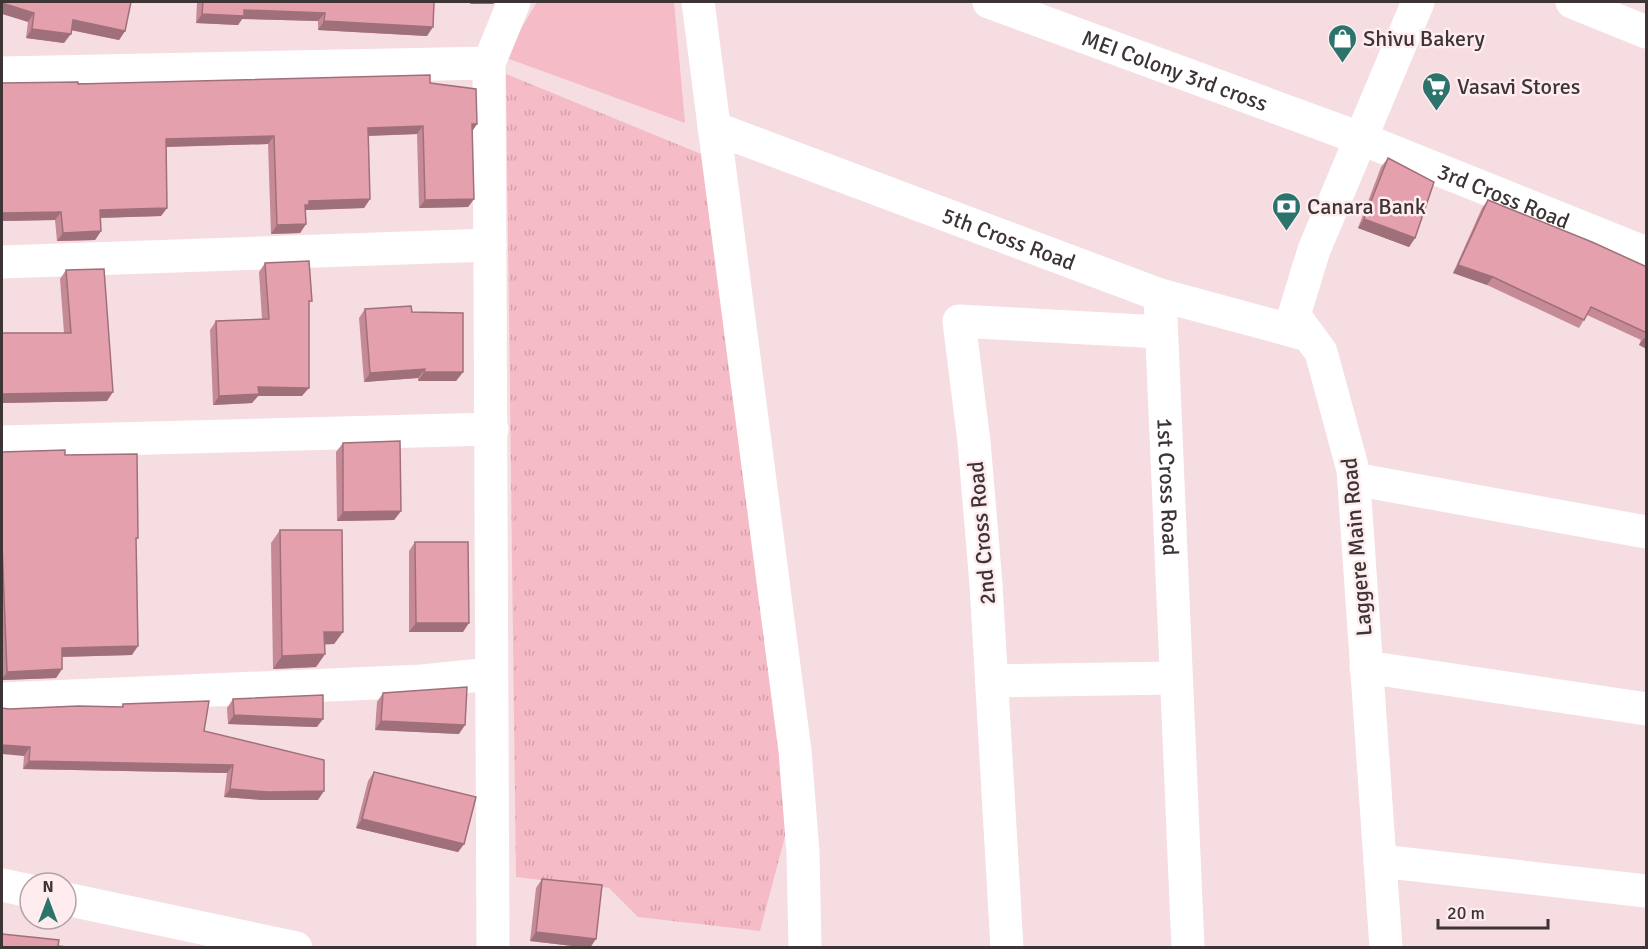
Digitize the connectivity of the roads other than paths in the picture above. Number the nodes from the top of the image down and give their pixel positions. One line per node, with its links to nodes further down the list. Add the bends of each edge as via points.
1 (514, 2): 7 (street)
2 (698, 2): 9 (street)
3 (989, 2): 10 (street, MEI Colony 3rd cross)
4 (1418, 2): 10 (street, Laggere Main Road)
5 (1572, 2): 6 (street)
6 (1647, 32)
7 (489, 63): 8 (street); 11 (street)
8 (2, 74)
9 (714, 128): 14 (street, 5th Cross Road); 34 (street, via 795,750)
10 (1362, 139): 12 (street, 3rd Cross Road); 16 (street, Laggere Main Road, via 1314,250 1294,315)
11 (490, 245): 13 (street); 17 (street)
12 (1647, 253)
13 (2, 262)
14 (1160, 295): 15 (street, 1st Cross Road); 16 (street, 5th Cross Road)
15 (1161, 332): 23 (street, 1st Cross Road); 24 (street, 2nd Cross Road, via 959,321 974,442)
16 (1308, 334): 19 (street, Laggere Main Road, via 1321,352)
17 (492, 429): 18 (street); 22 (street)
18 (2, 442)
19 (1353, 479): 20 (street); 21 (street, Laggere Main Road)
20 (1647, 532)
21 (1366, 667): 26 (street); 27 (street, Laggere Main Road)
22 (491, 674): 25 (street, via 422,681); 33 (street)
23 (1176, 678): 24 (street); 36 (street, 1st Cross Road)
24 (992, 681): 35 (street, 2nd Cross Road)
25 (2, 699)
26 (1647, 709)
27 (1380, 861): 30 (street); 37 (street, Laggere Main Road)
28 (2, 885): 29 (street)
29 (18, 888)
30 (1647, 891)
31 (78, 901): 32 (street)
32 (296, 948)
33 (494, 948)
34 (805, 948)
35 (1007, 948)
36 (1188, 948)
37 (1386, 948)

